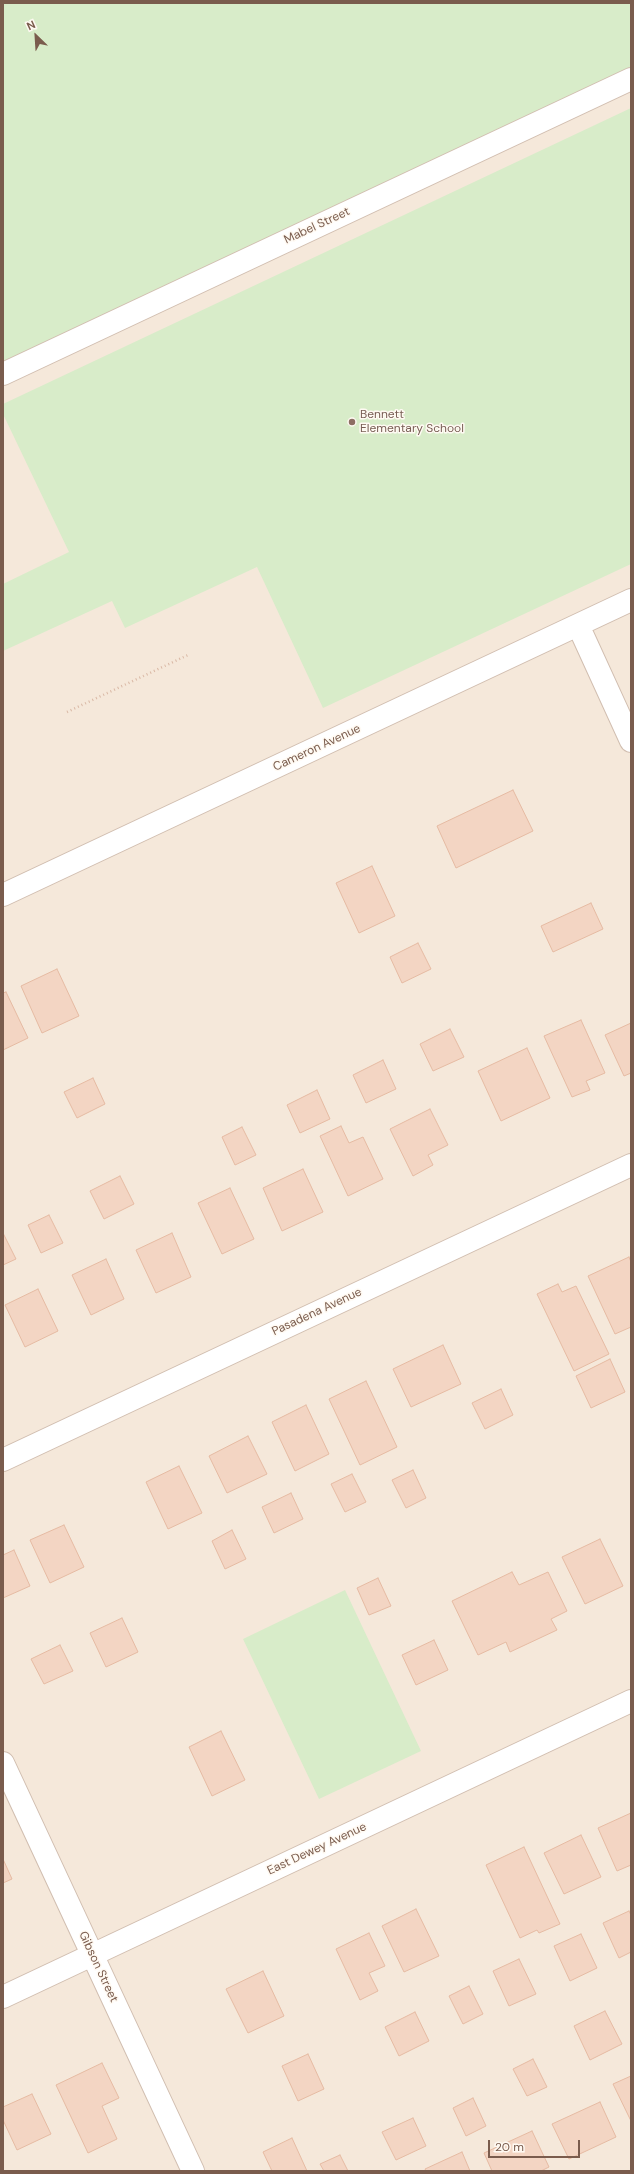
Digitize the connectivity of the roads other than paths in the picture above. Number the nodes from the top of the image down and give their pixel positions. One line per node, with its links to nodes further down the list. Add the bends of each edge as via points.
1 (631, 79): 2 (street, Mabel Street)
2 (3, 374)
3 (631, 600): 4 (street, Cameron Avenue)
4 (578, 625): 5 (street); 6 (street, Cameron Avenue)
5 (631, 741)
6 (3, 896)
7 (631, 1165): 8 (street, Pasadena Avenue)
8 (3, 1460)
9 (631, 1701): 11 (street, East Dewey Avenue)
10 (3, 1763): 11 (street, Gibson Street)
11 (92, 1955): 12 (street, East Dewey Avenue); 13 (street, Gibson Street)
12 (3, 1997)
13 (193, 2171)

